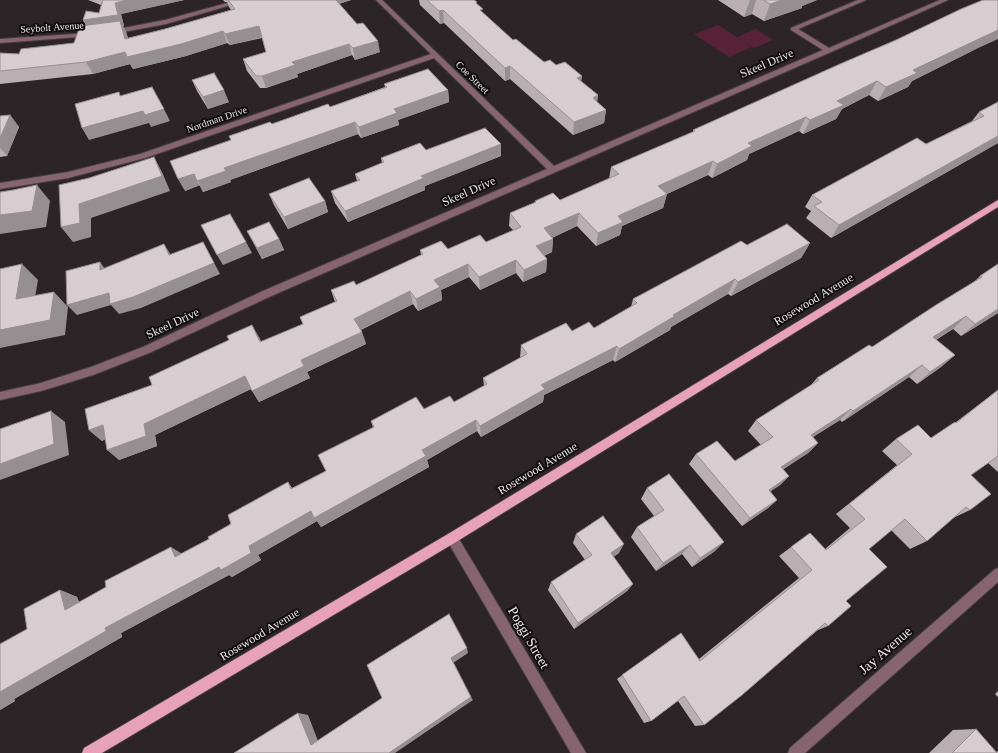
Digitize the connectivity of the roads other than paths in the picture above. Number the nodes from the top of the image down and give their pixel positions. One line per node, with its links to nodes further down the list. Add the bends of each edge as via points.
1 (245, 0): 5 (street, Seybolt Avenue, via 166,22 99,34)
2 (379, 0): 7 (street, Coe Street)
3 (863, 0): 6 (street, via 793,29)
4 (945, 0): 6 (street, Skeel Drive, via 929,4)
5 (0, 41)
6 (829, 50): 8 (street, Skeel Drive)
7 (435, 55): 8 (street, Coe Street); 9 (street, Nordman Drive, via 142,156 68,175)
8 (552, 169): 11 (street, Skeel Drive, via 266,294 146,350 42,387)
9 (0, 186)
10 (998, 203): 12 (main road, Rosewood Avenue)
11 (0, 396)
12 (452, 538): 14 (main road, Rosewood Avenue); 15 (street, Poggi Street)
13 (998, 574): 16 (street, Jay Avenue)
14 (89, 753)
15 (579, 753)
16 (795, 753)

